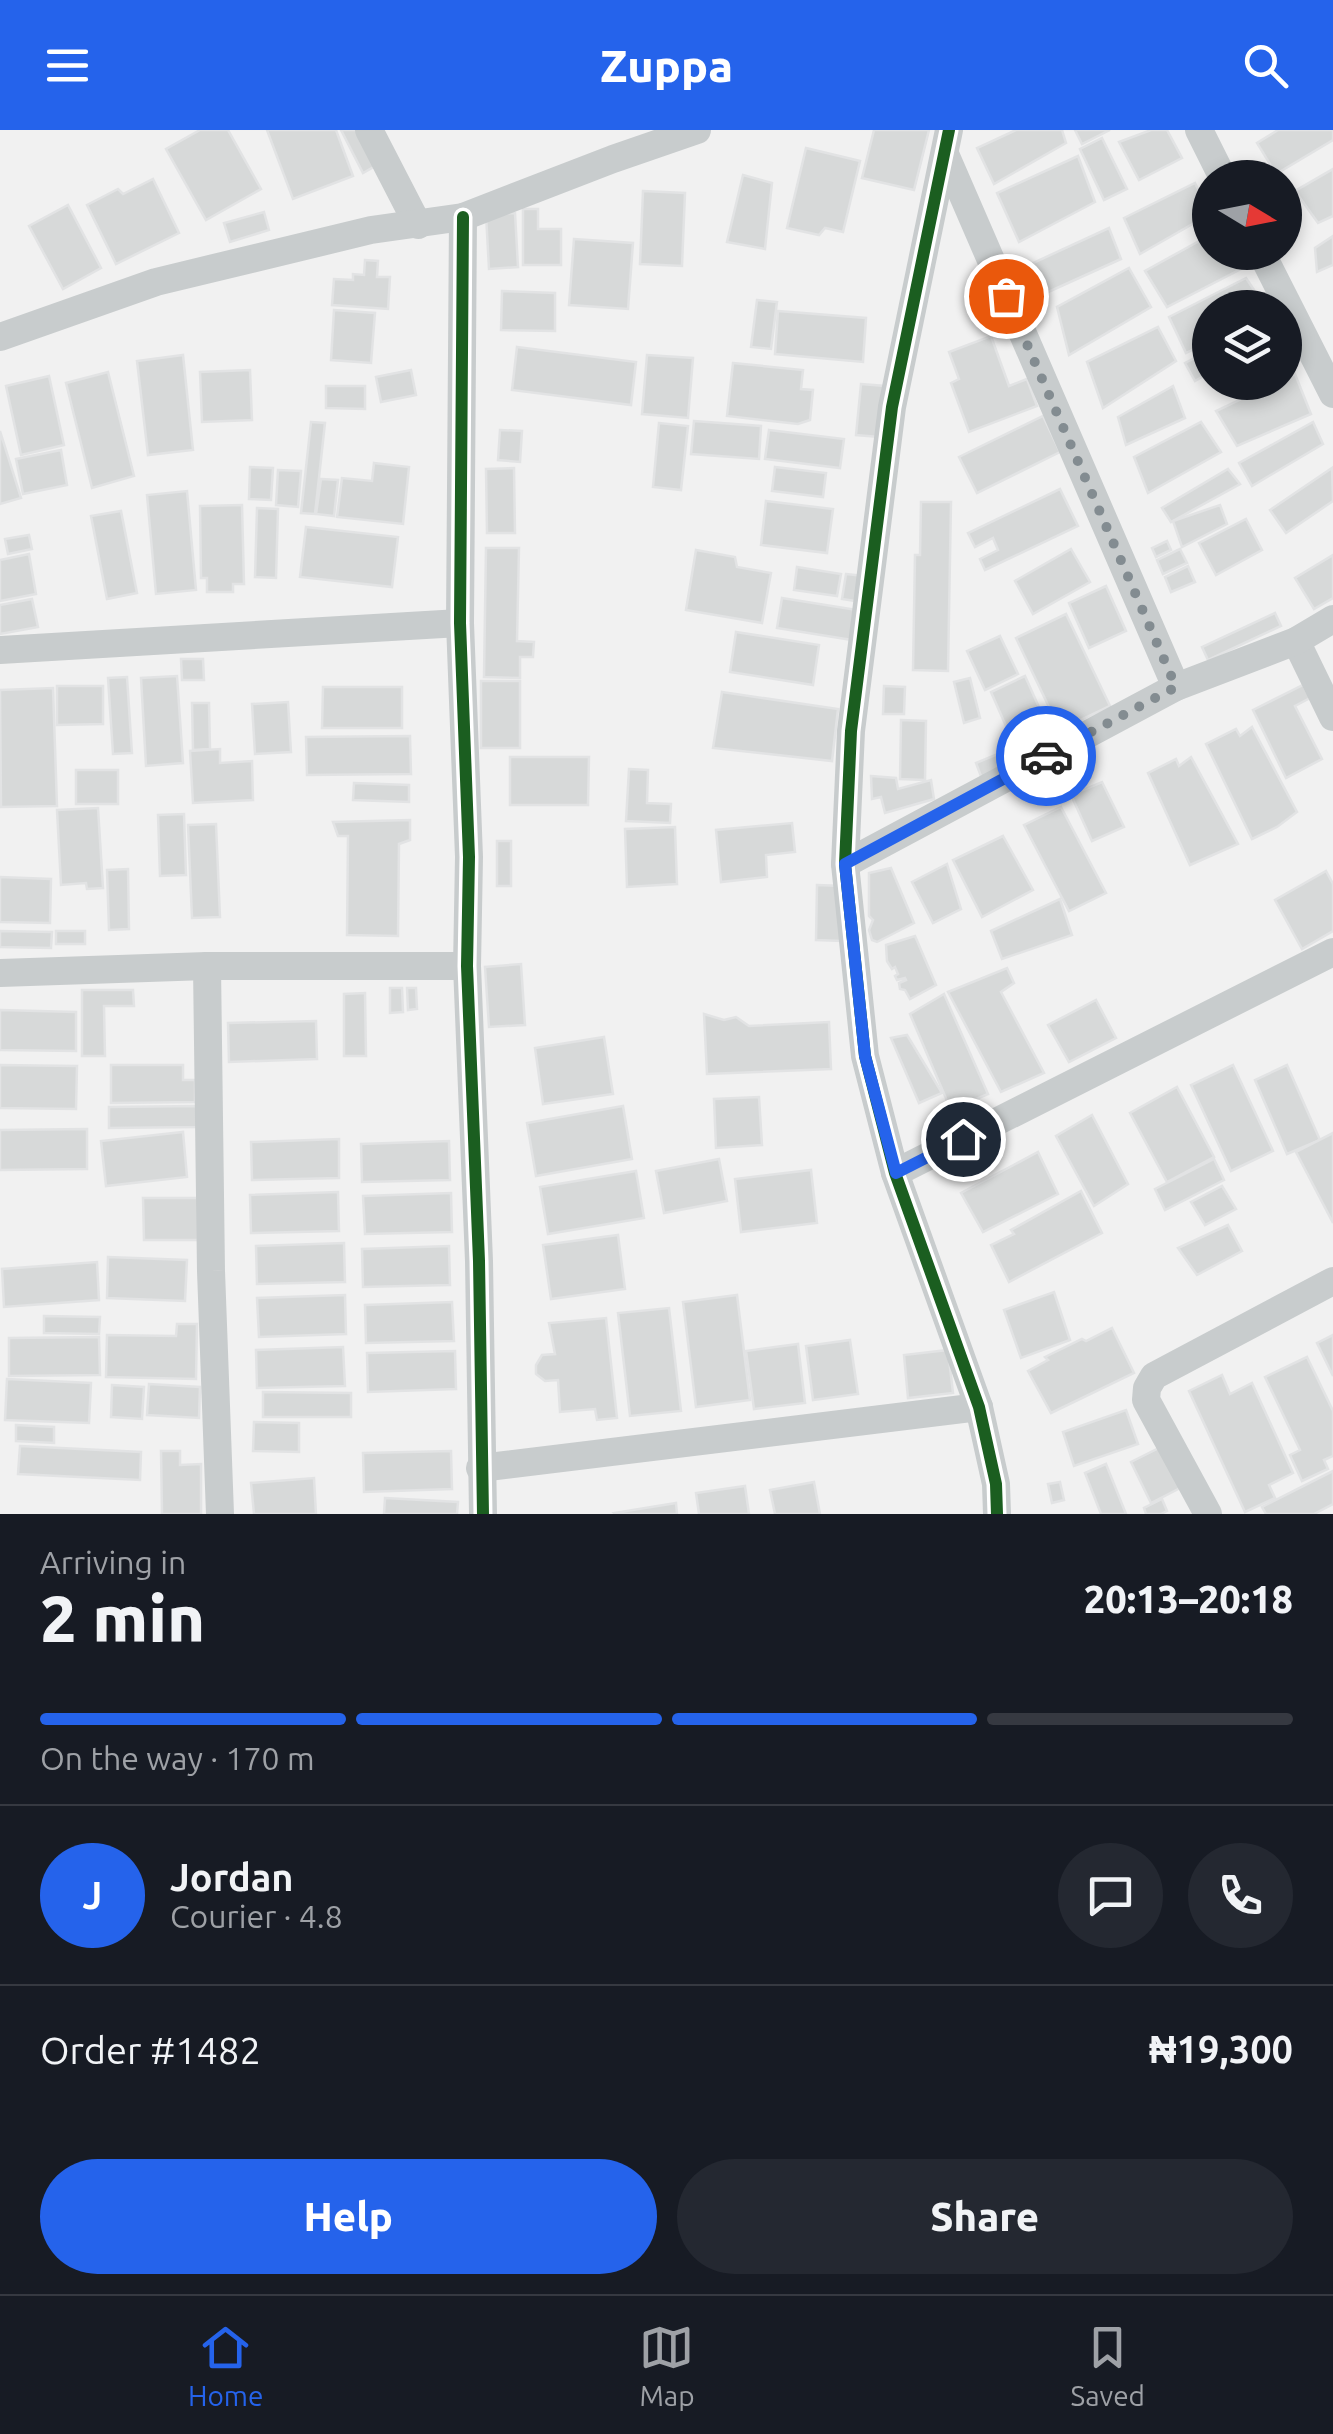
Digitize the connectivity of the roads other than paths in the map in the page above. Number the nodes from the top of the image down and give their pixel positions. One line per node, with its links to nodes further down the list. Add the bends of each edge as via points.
1 (369, 130): 7 (street)
2 (697, 130): 6 (street)
3 (1199, 130): 5 (street)
4 (947, 142): 15 (street); 17 (street, via 892,407 851,731)
5 (1214, 160)
6 (463, 217): 7 (street); 12 (street)
7 (418, 225): 9 (street, via 371,230 156,282)
8 (1270, 270): 10 (street)
9 (0, 337)
10 (1333, 394)
11 (1333, 619): 13 (street)
12 (460, 623): 14 (street); 20 (street)
13 (1296, 640): 15 (street); 16 (street)
14 (0, 650)
15 (1176, 687): 17 (street)
16 (1333, 717)
17 (845, 864): 22 (street, via 865,1056)
18 (1333, 952): 22 (street)
19 (207, 966): 20 (street); 21 (street); 26 (street)
20 (467, 966): 25 (street)
21 (0, 974)
22 (896, 1173): 24 (street)
23 (1333, 1281): 29 (street, via 1154,1376 1147,1388 1146,1400)
24 (979, 1407): 25 (street); 28 (street)
25 (480, 1468): 27 (street)
26 (220, 1514)
27 (483, 1514)
28 (997, 1514)
29 (1208, 1514)

